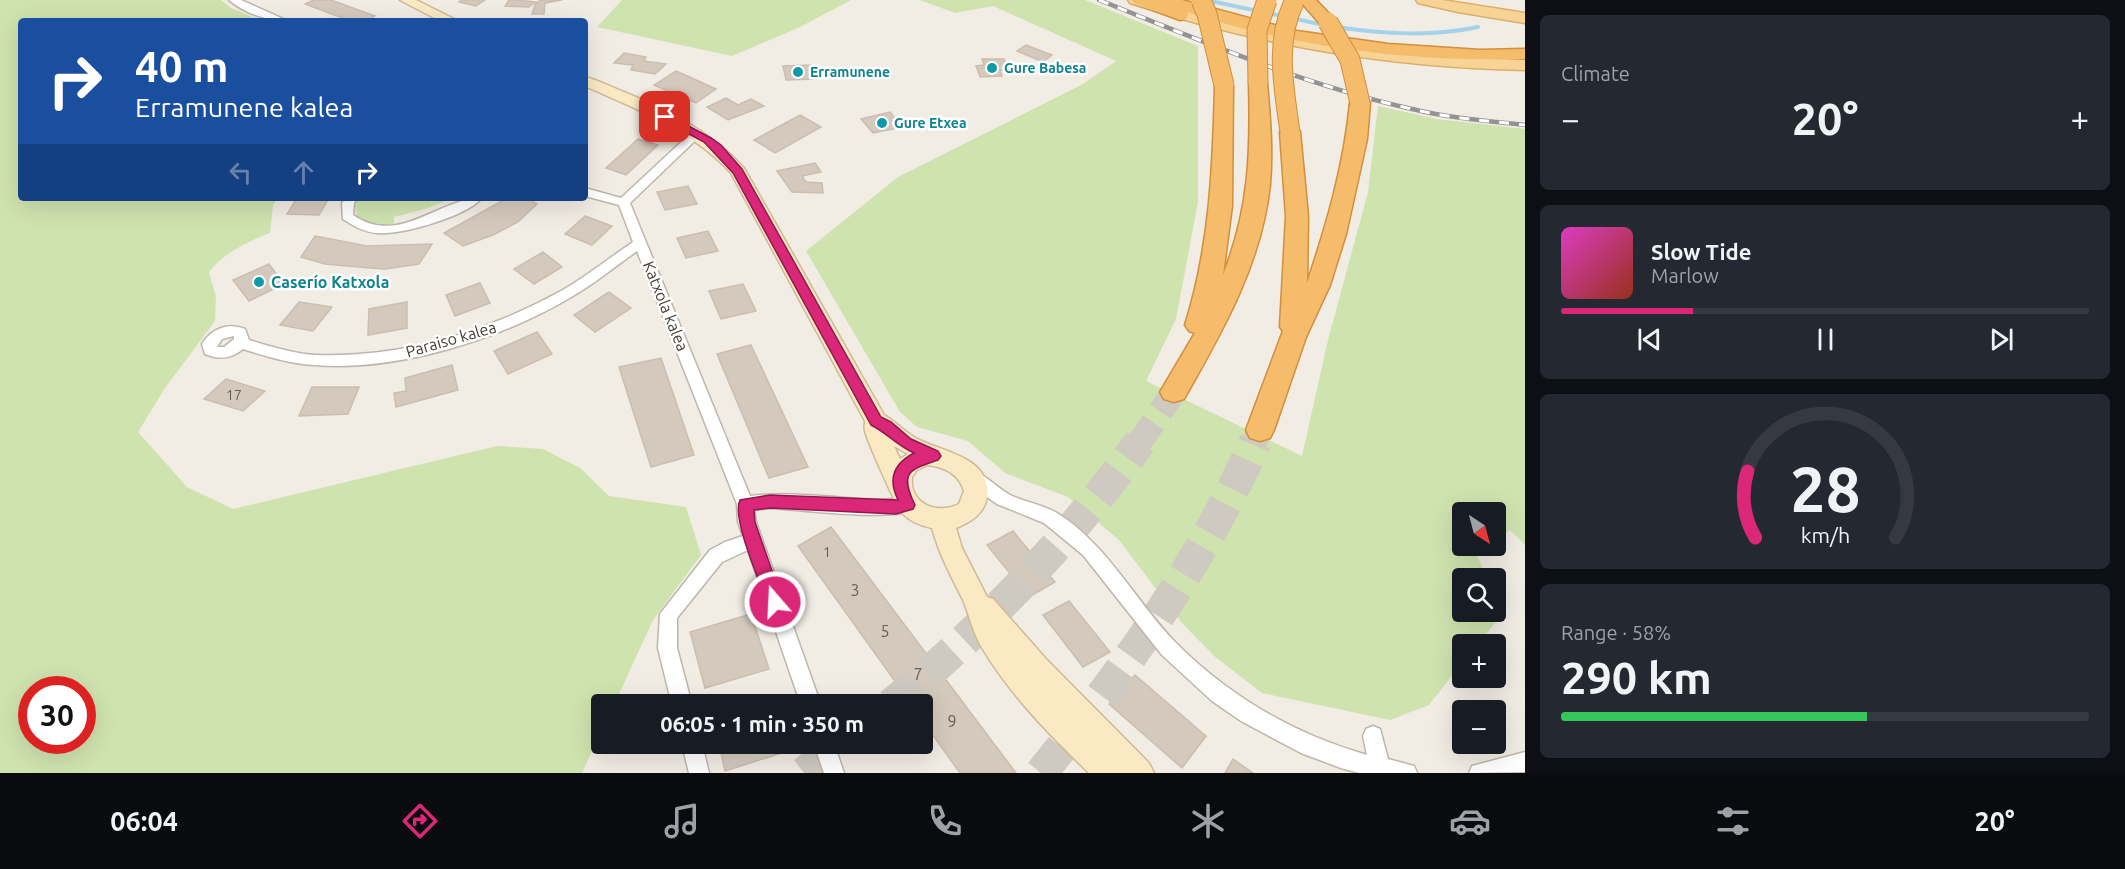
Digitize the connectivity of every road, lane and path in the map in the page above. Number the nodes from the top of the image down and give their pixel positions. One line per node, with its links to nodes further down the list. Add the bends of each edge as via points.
1 (234, 0): 13 (street)
2 (406, 0): 14 (street)
3 (1135, 0): 12 (main road)
4 (1140, 0): 12 (highway)
5 (1165, 0): 16 (highway, via 1243,23 1343,43 1428,52)
6 (1201, 0): 19 (highway, bridge)
7 (1212, 0): 19 (highway, bridge, via 1222,38)
8 (1267, 0): 19 (highway, bridge, via 1257,26 1260,166 1250,230 1227,296 1174,392 1208,297 1214,268 1223,185)
9 (1295, 0): 26 (highway, bridge, via 1283,31 1283,72 1297,216)
10 (1307, 0): 26 (highway, bridge, via 1345,46 1355,72 1360,103 1357,139 1335,234 1318,285)
11 (1422, 0): 15 (main road)
12 (1180, 15): 17 (main road, via 1347,53 1432,62)
13 (274, 18)
14 (445, 18)
15 (1525, 18)
16 (1525, 54)
17 (1525, 64)
18 (588, 82): 20 (street)
19 (1224, 85)
20 (698, 133): 24 (street); 28 (street, via 738,171)
21 (588, 193): 24 (street)
22 (350, 201): 23 (street, via 347,216 362,227 377,229 421,222)
23 (471, 201)
24 (624, 203): 25 (street, Katxola kalea)
25 (640, 243): 27 (street, Paraiso kalea, via 568,293 517,319 454,342 385,358 314,360); 34 (street, Katxola kalea)
26 (1293, 338): 29 (highway)
27 (241, 342)
28 (876, 421): 30 (street, via 906,443); 32 (street, via 876,431)
29 (1260, 430)
30 (933, 456): 31 (street, via 951,459); 32 (street, via 910,463)
31 (971, 476): 33 (street); 36 (street, via 976,494)
32 (899, 481): 35 (street)
33 (1003, 499): 36 (street); 46 (street, via 1050,518 1077,537 1169,649 1217,693 1307,745)
34 (745, 504): 35 (street, via 770,501); 38 (street, Katxola kalea)
35 (908, 505): 37 (street, via 923,516)
36 (969, 509): 37 (street)
37 (942, 520): 39 (street, via 950,550)
38 (754, 540): 40 (street, via 716,556 669,614 666,639); 41 (street, Katxola kalea)
39 (975, 599): 49 (street, via 992,641 1020,680); 50 (street)
40 (679, 694)
41 (807, 694)
42 (1374, 736): 46 (street)
43 (694, 754): 47 (street)
44 (827, 754): 48 (street)
45 (1525, 762): 52 (street)
46 (1380, 771): 51 (street)
47 (699, 773)
48 (834, 773)
49 (1110, 773)
50 (1139, 773)
51 (1407, 773)
52 (1479, 773)

